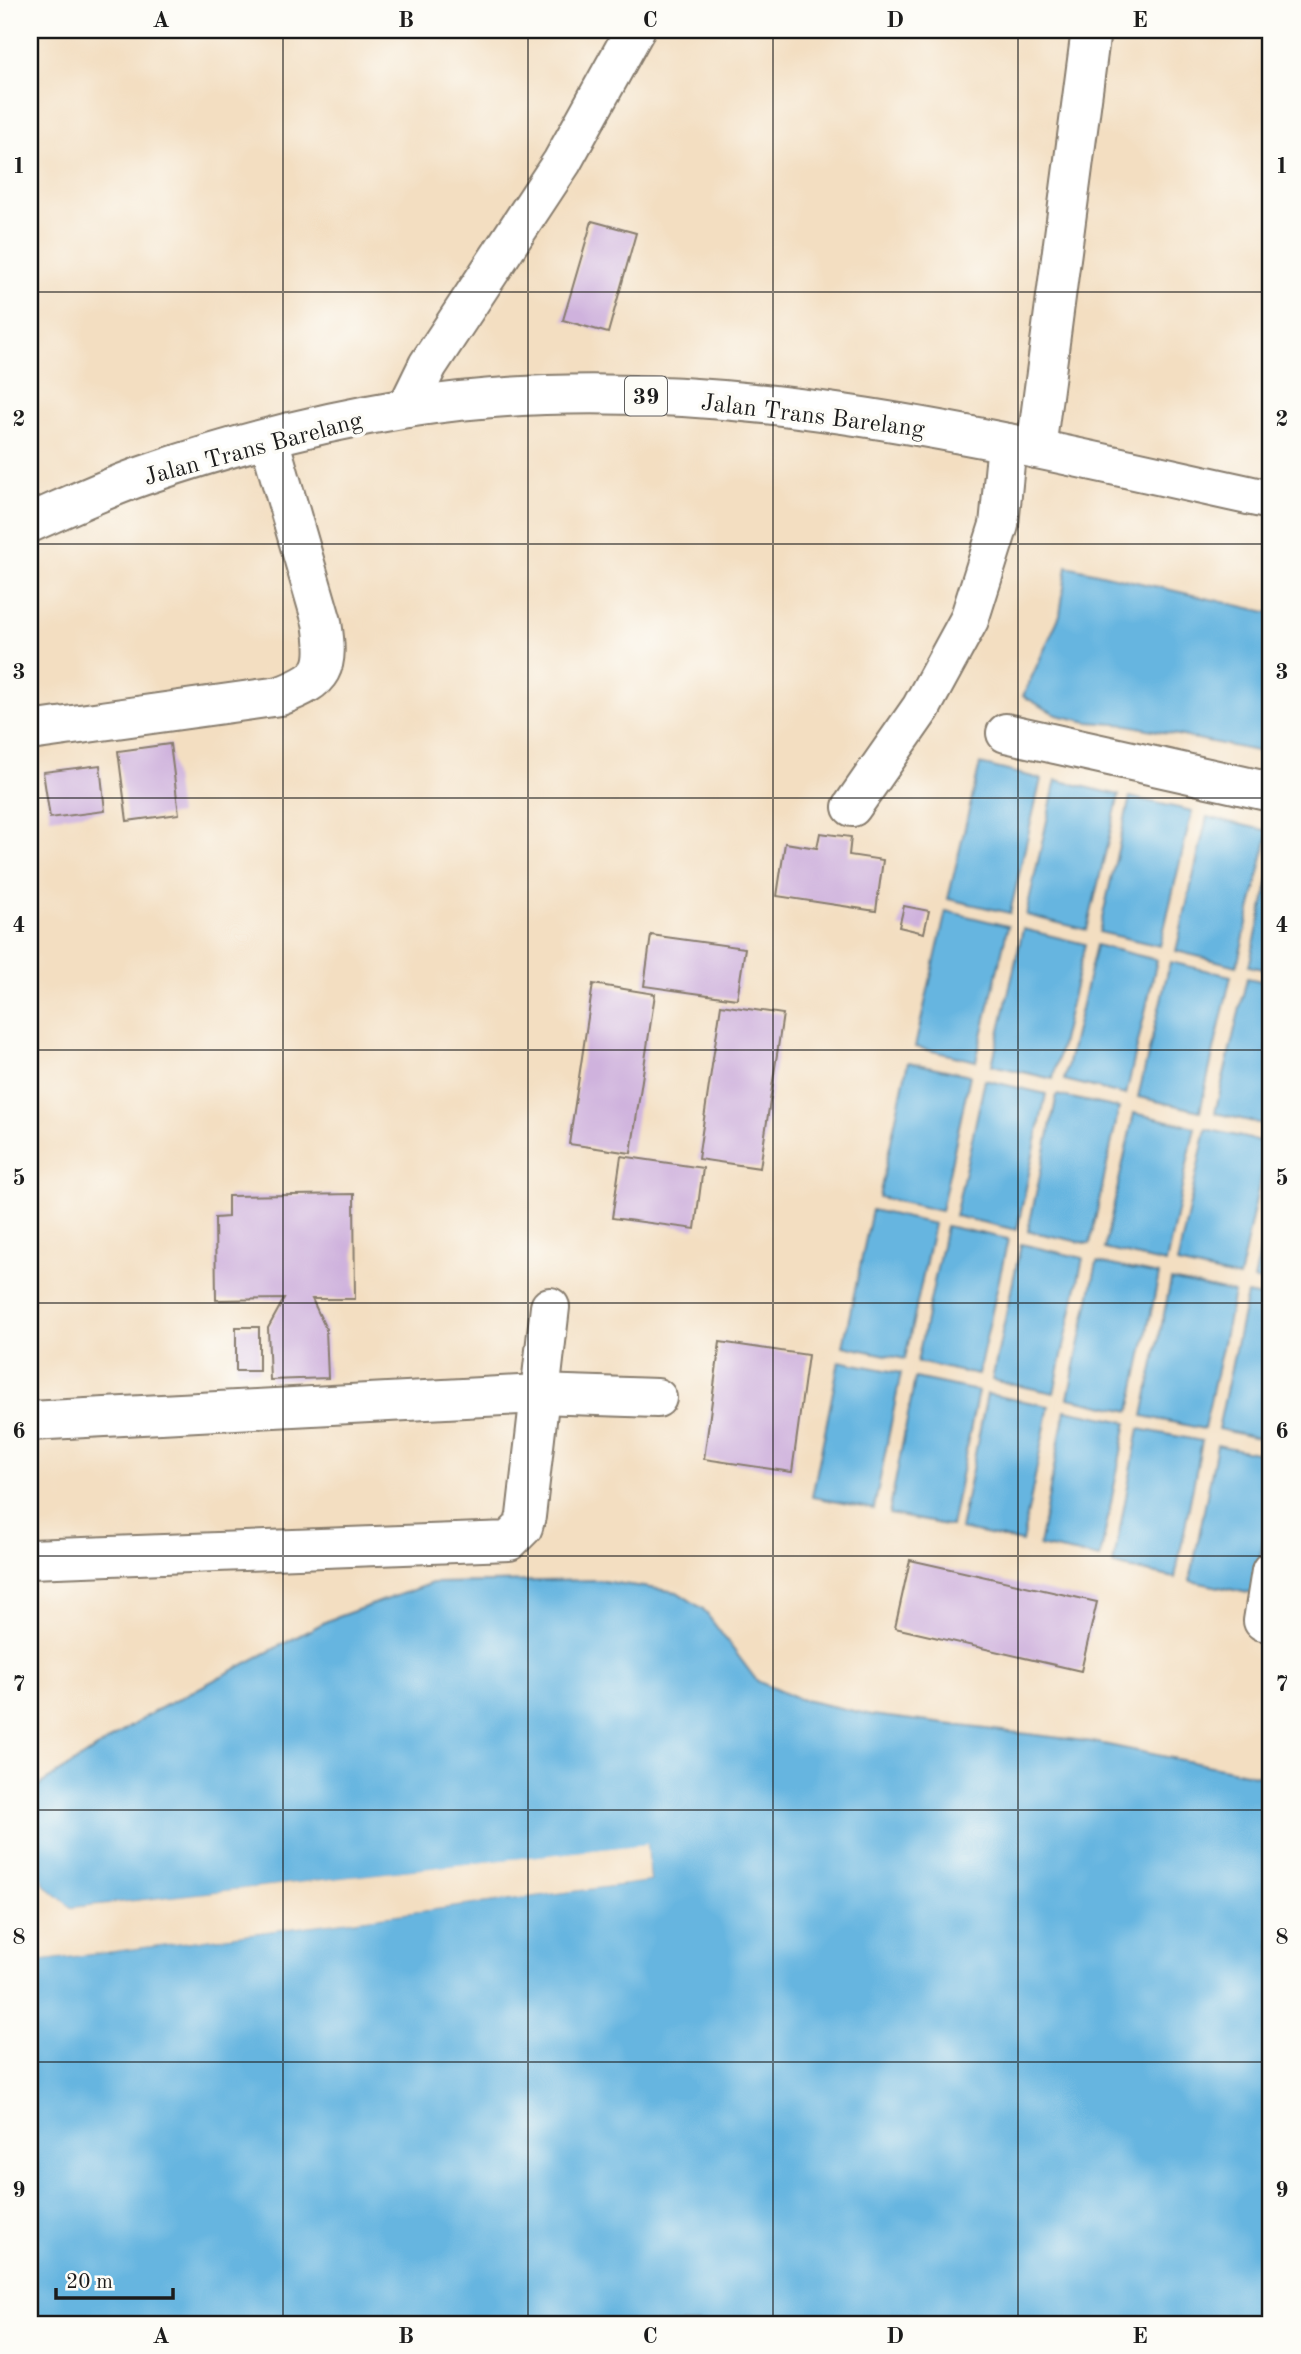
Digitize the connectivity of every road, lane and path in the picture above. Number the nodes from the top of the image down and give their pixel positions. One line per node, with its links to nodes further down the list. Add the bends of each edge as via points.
1 (635, 30): 3 (main road, via 562,162 428,365)
2 (1091, 30): 5 (main road)
3 (407, 408): 4 (main road, Jalan Trans Barelang / 39); 5 (main road, Jalan Trans Barelang / 39, via 540,396 673,398 819,411)
4 (269, 439): 7 (main road, Jalan Trans Barelang / 39, via 147,474); 8 (main road, via 322,622 323,668 310,685 281,696)
5 (1021, 446): 6 (main road, Jalan Trans Barelang / 39); 11 (main road, via 969,620 921,708)
6 (1271, 500)
7 (30, 523)
8 (30, 731)
9 (1006, 733): 10 (main road)
10 (1271, 792)
11 (852, 807)
12 (550, 1307): 13 (main road)
13 (540, 1394): 14 (main road); 15 (main road); 16 (main road, via 526,1516 523,1527 509,1541)
14 (657, 1398)
15 (30, 1421)
16 (30, 1559)
17 (1271, 1572): 18 (main road)
18 (1263, 1622)

